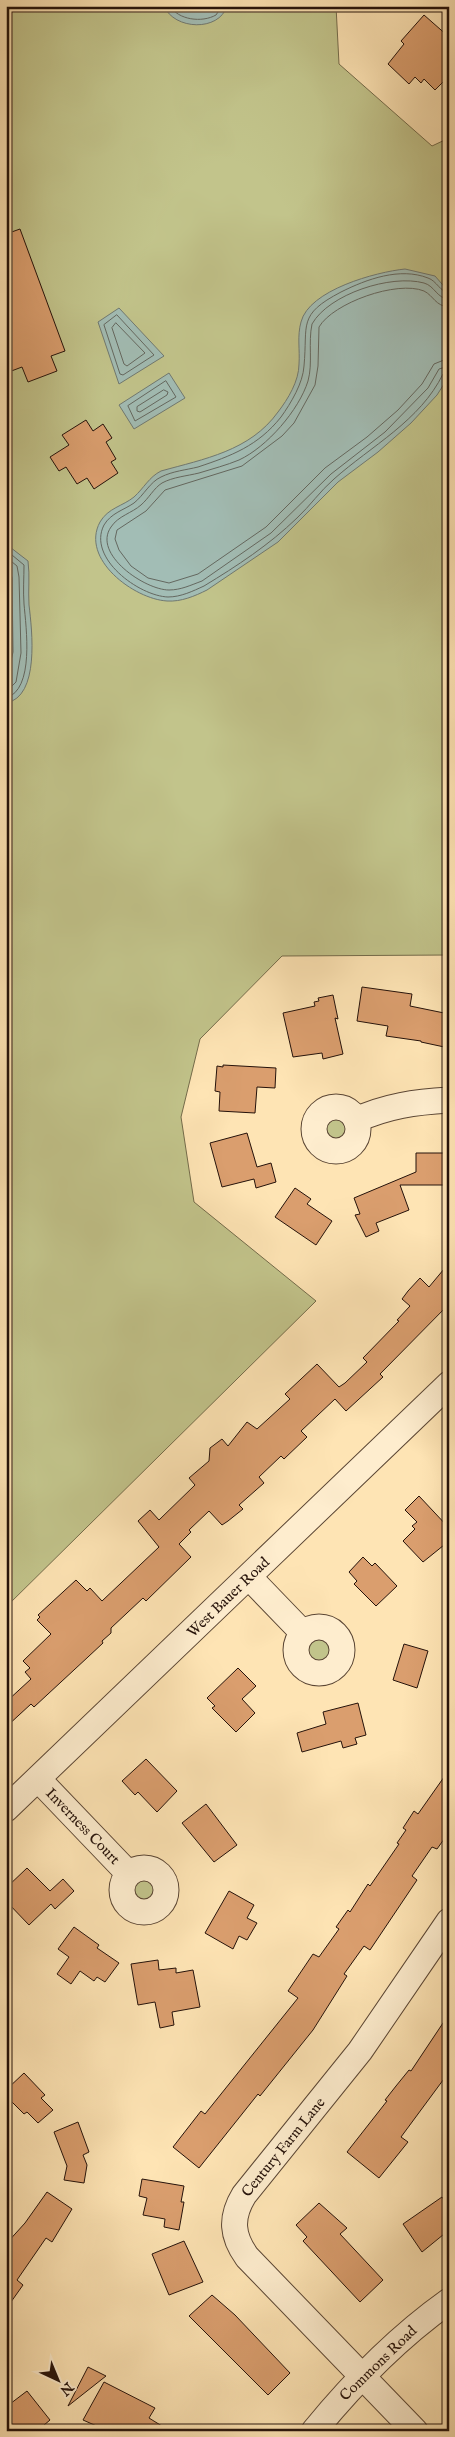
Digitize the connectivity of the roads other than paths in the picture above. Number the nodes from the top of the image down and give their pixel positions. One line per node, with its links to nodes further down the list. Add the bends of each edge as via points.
1 (449, 1100): 2 (street, via 388,1107)
2 (356, 1120)
3 (449, 1384): 4 (street, West Bauer Road)
4 (249, 1578): 5 (street); 6 (street, West Bauer Road)
5 (303, 1633)
6 (38, 1779): 7 (street, West Bauer Road); 8 (street, Inverness Court)
7 (6, 1809)
8 (128, 1873)
9 (449, 1921): 11 (street, Century Farm Lane, via 360,2051 244,2195 234,2218 235,2237 247,2257)
10 (449, 2301): 11 (street, Commons Road)
11 (361, 2375): 12 (street, Commons Road); 13 (street, Century Farm Lane)
12 (314, 2431)
13 (415, 2431)

